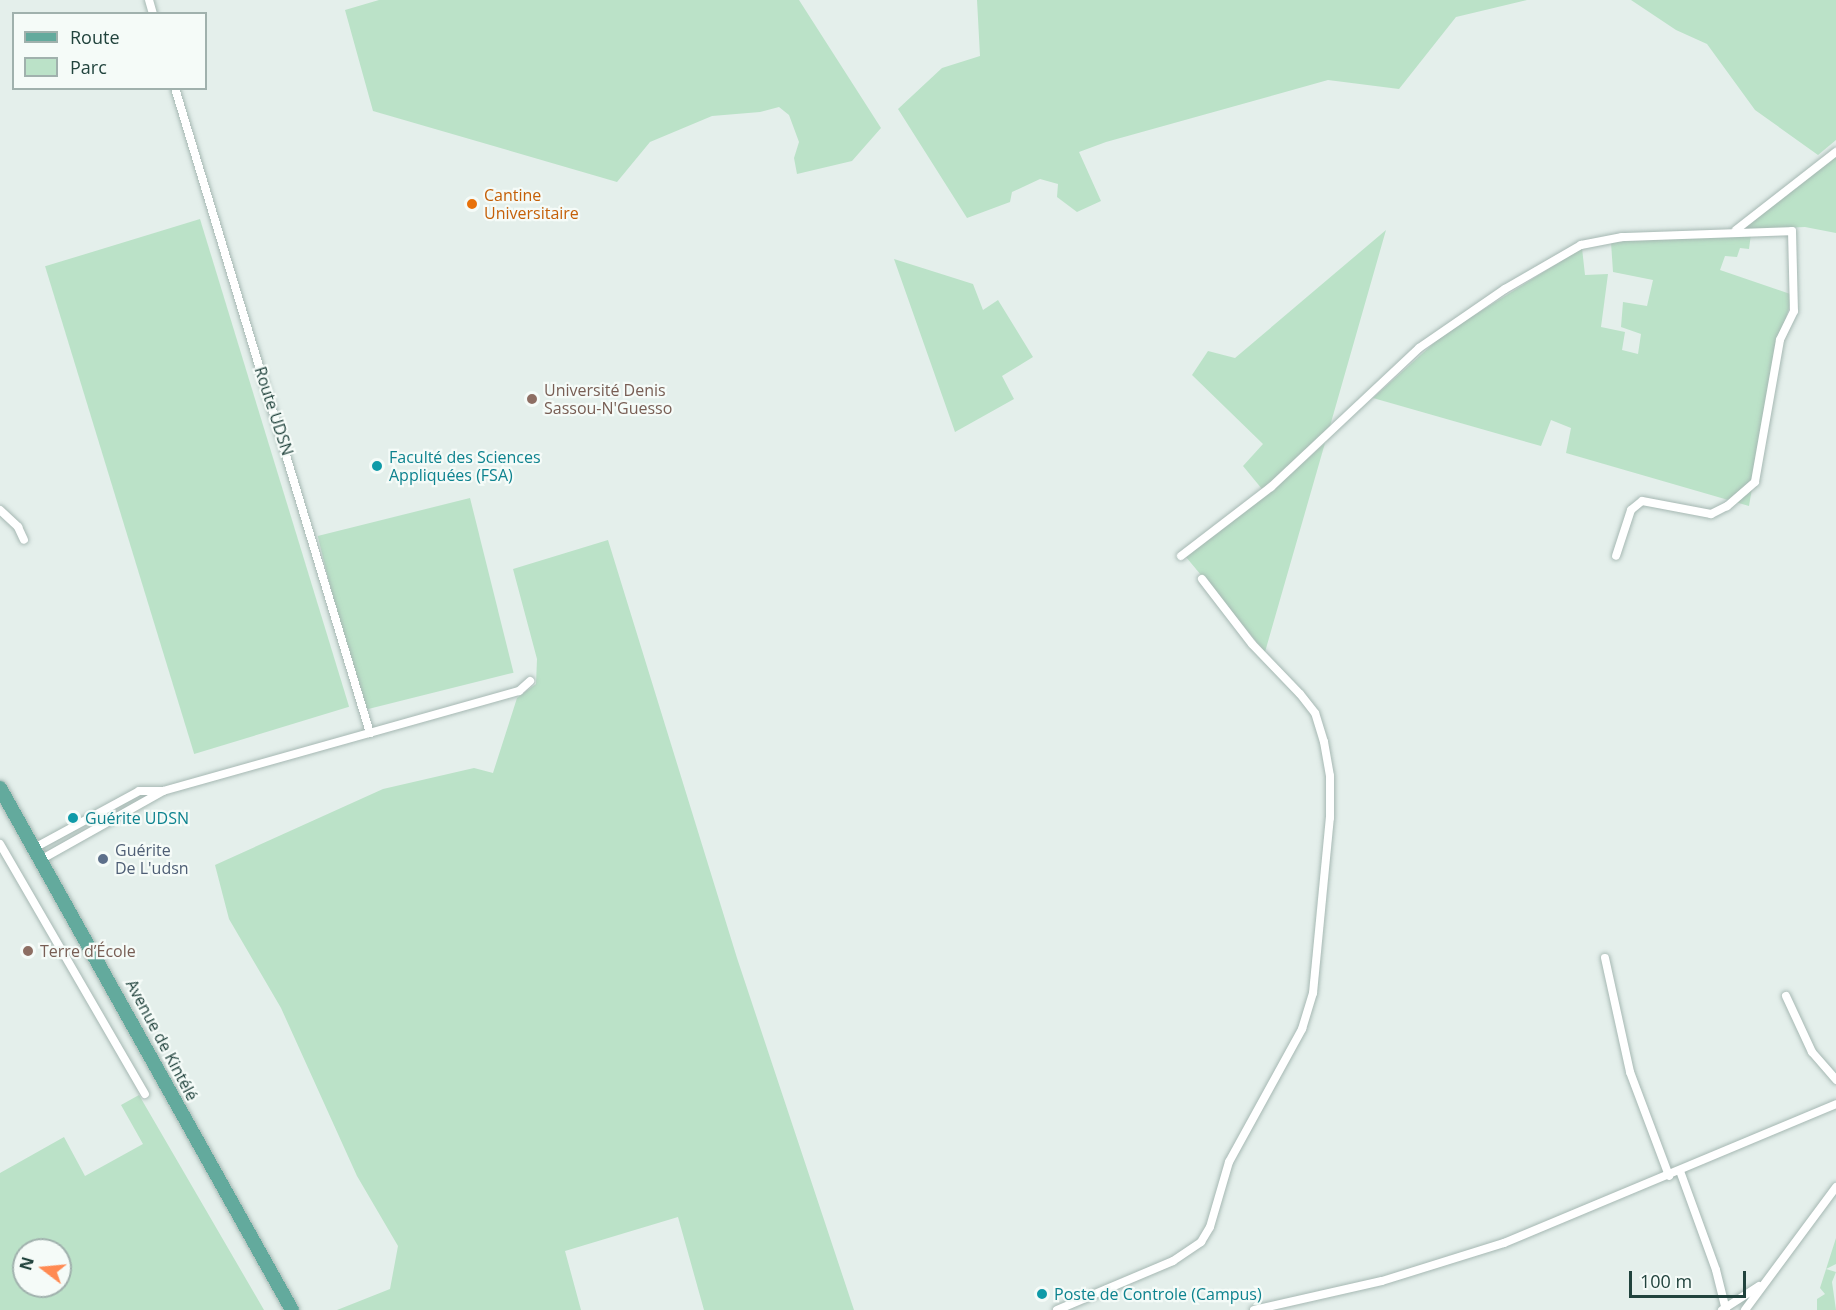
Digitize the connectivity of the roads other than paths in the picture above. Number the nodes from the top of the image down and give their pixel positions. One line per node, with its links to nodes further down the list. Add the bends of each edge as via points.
1 (176, 90): 10 (street, Route UDSN)
2 (1836, 152): 3 (street)
3 (1736, 230): 6 (street, via 1592,241 1505,289 1419,348 1271,487); 7 (street, via 1792,231 1795,244 1794,311 1780,340 1755,482 1711,514 1642,501 1631,510)
4 (0, 510): 5 (street, via 18,526)
5 (24, 540)
6 (1181, 556)
7 (1616, 556)
8 (1202, 579): 26 (street, via 1239,628 1315,713 1324,742 1330,776 1330,818 1311,1002 1302,1029 1229,1162 1210,1227 1201,1242 1173,1261)
9 (530, 681): 10 (street, via 519,691)
10 (370, 734): 12 (street)
11 (0, 788): 14 (main road, Avenue de Kintélé)
12 (163, 791): 14 (street); 14 (street, via 139,791)
13 (0, 844): 18 (street)
14 (42, 851): 25 (main road, Avenue de Kintélé)
15 (1605, 957): 21 (street, via 1630,1072)
16 (1786, 996): 17 (street, via 1812,1052)
17 (1836, 1080)
18 (145, 1094)
19 (1836, 1104): 20 (street)
20 (1680, 1171): 21 (street); 24 (street, via 1716,1270)
21 (1669, 1176): 27 (street, via 1459,1258 1382,1281)
22 (1836, 1187): 23 (street)
23 (1761, 1284): 24 (street); 28 (street)
24 (1724, 1309)
25 (292, 1310)
26 (1058, 1310)
27 (1254, 1310)
28 (1744, 1310)

